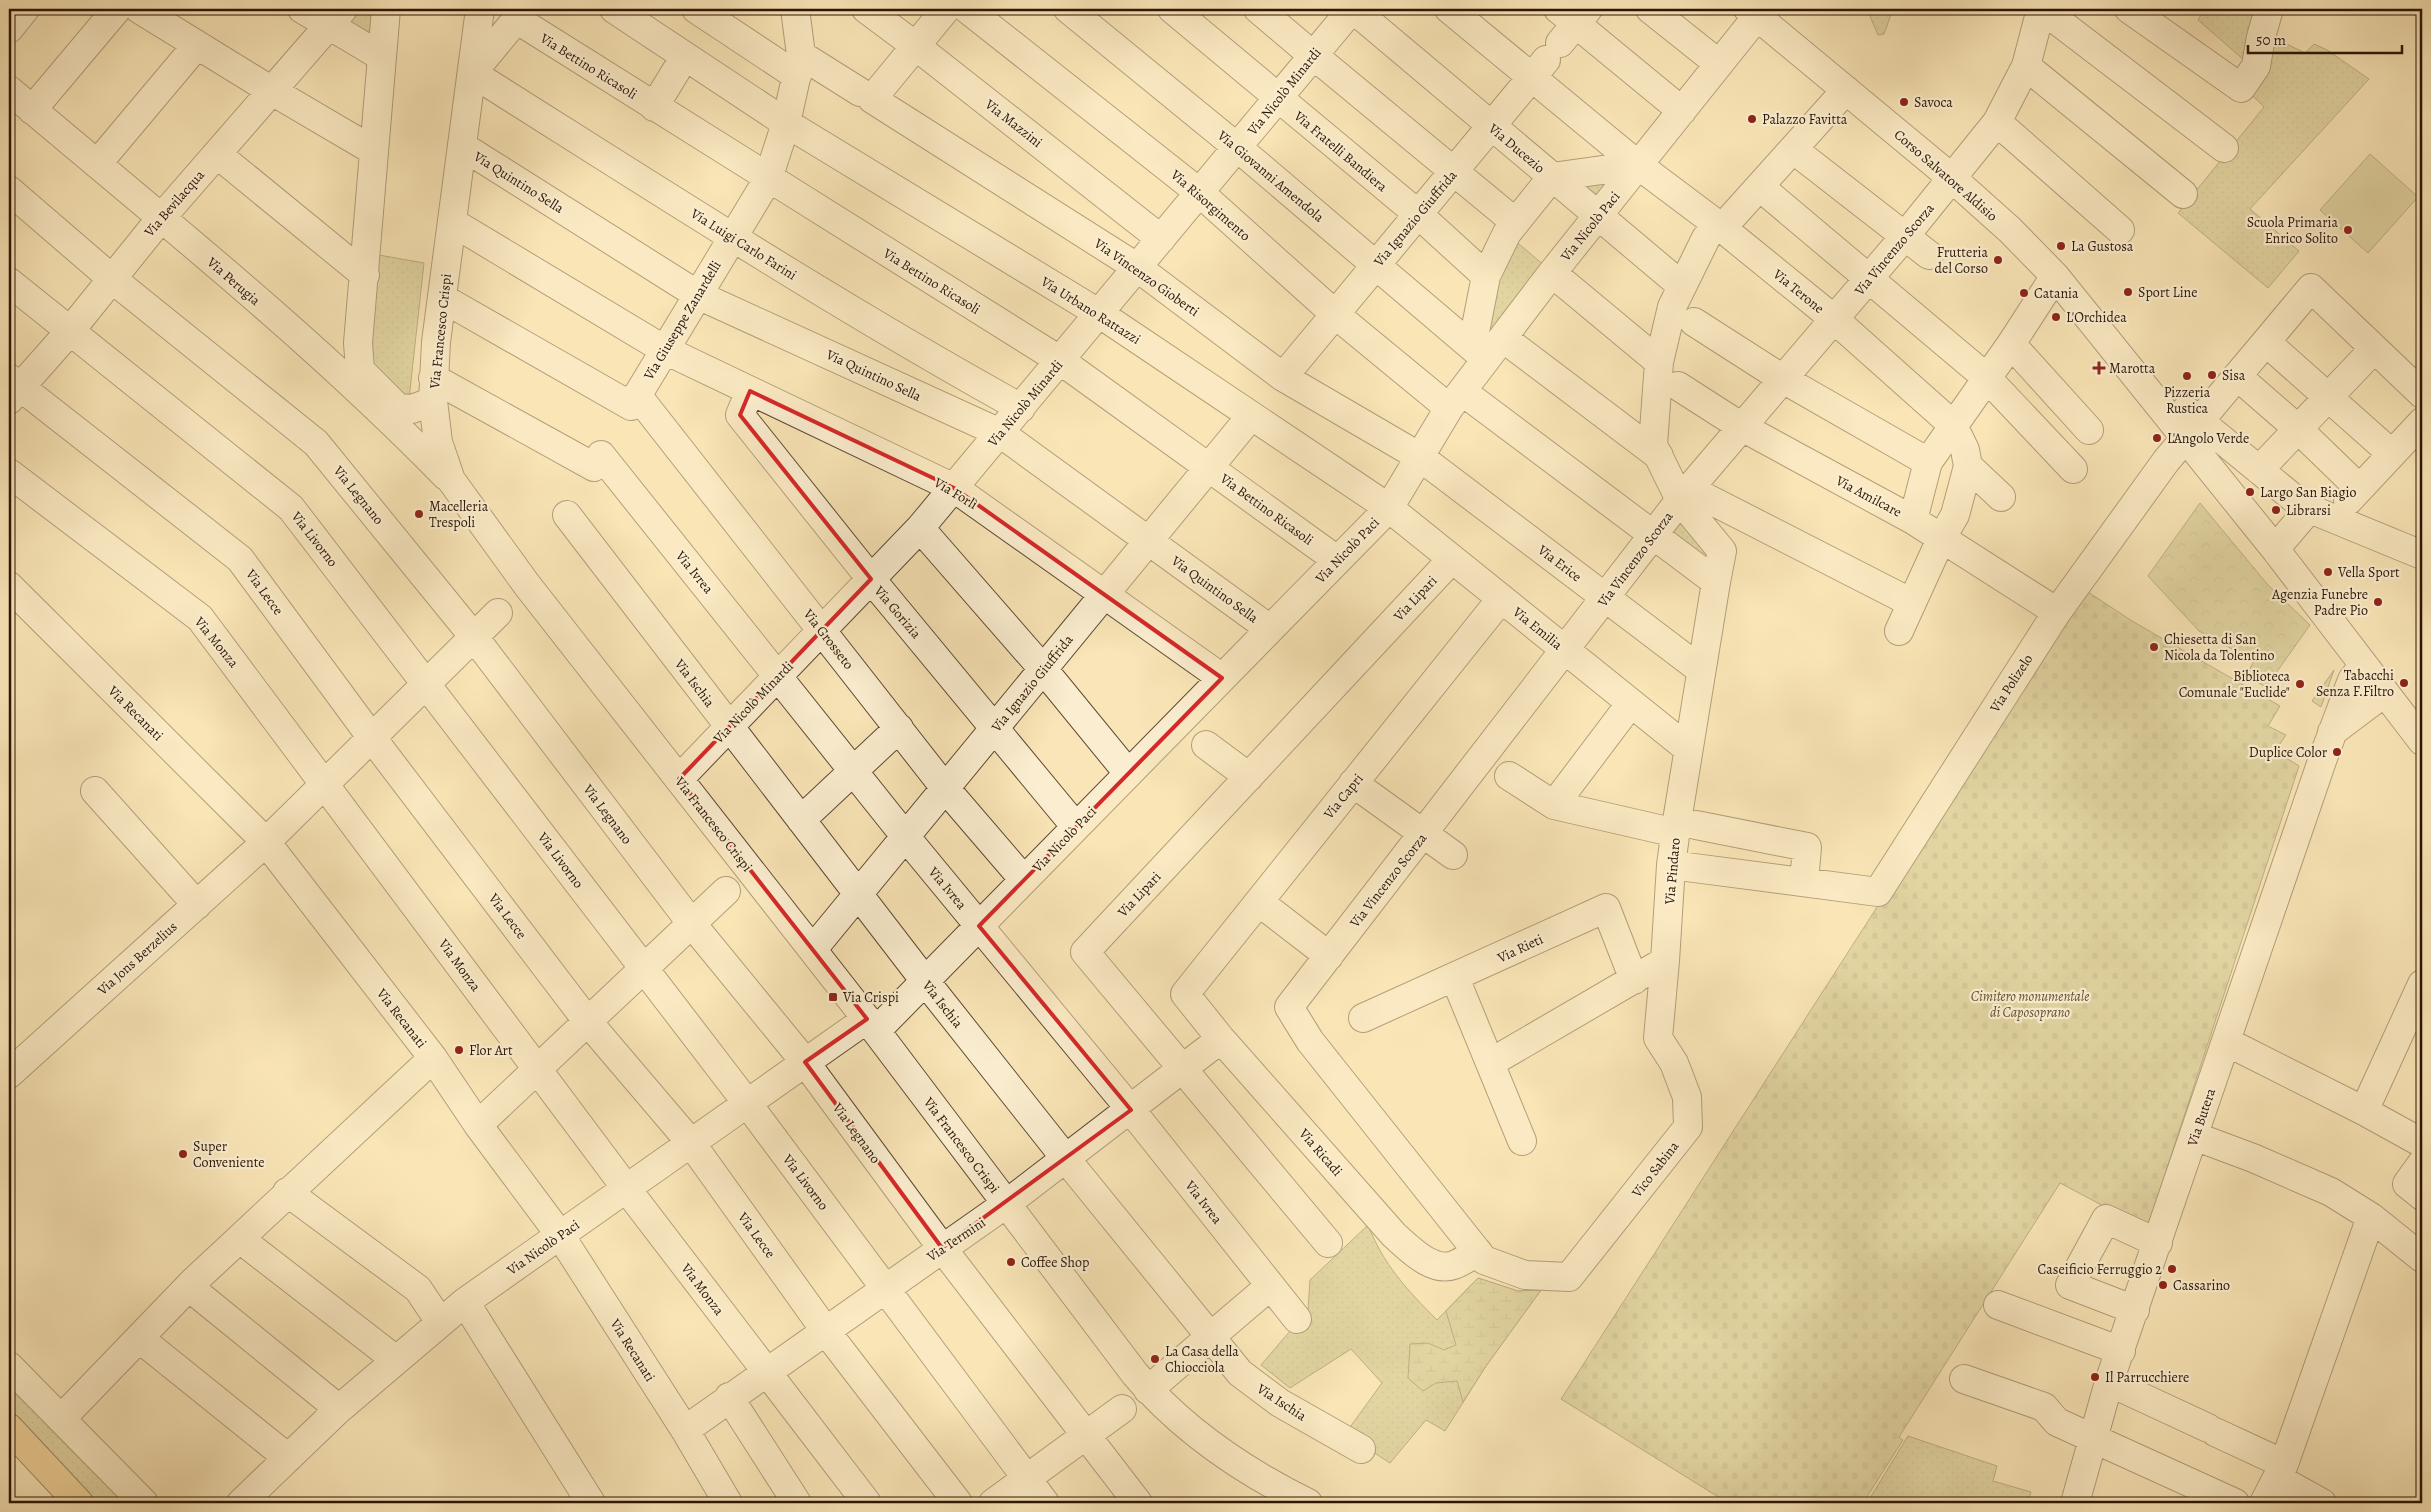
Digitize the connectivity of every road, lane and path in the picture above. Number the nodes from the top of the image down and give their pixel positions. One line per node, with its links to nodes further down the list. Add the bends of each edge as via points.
1 (25, 9): 25 (street)
2 (118, 9): 42 (street)
3 (139, 9): 27 (street)
4 (302, 9): 24 (street)
5 (386, 9): 30 (street)
6 (480, 9): 35 (street, Via Francesco Crispi)
7 (614, 9): 45 (street, Via Urbano Rattazzi)
8 (696, 9): 32 (street, Via Vincenzo Gioberti)
9 (795, 9): 32 (street, Via Giuseppe Zanardelli)
10 (866, 9): 28 (street, Via Mazzini)
11 (946, 9): 28 (street)
12 (968, 9): 61 (street, Via Risorgimento)
13 (1068, 9): 48 (street, Via Giovanni Amendola)
14 (1172, 9): 40 (street, Via Fratelli Bandiera)
15 (1258, 9): 29 (street)
16 (1352, 9): 29 (street, Via Nicolò Minardi); 46 (street, Via Ducezio)
17 (1450, 9): 26 (street)
18 (1650, 9): 31 (street)
19 (2041, 9): 33 (street, Via Vincenzo Scorza); 49 (street)
20 (2129, 9): 21 (street, via 2241,88 2256,66)
21 (2268, 9)
22 (1756, 11): 31 (street, Via Nicolò Paci); 37 (street, Corso Salvatore Aldisio)
23 (521, 14): 35 (street); 41 (street, Via Bettino Ricasoli)
24 (336, 17): 30 (street); 38 (street, Via Bevilacqua)
25 (9, 29)
26 (1560, 37): 43 (street); 46 (street, Via Ignazio Giuffrida); 54 (street, Via Terone)
27 (197, 45): 38 (street); 53 (street)
28 (917, 47): 39 (street); 72 (street, Via Mazzini)
29 (1309, 52): 40 (street, Via Nicolò Minardi); 55 (street)
30 (382, 57): 51 (street)
31 (1719, 64): 43 (street, Via Nicolò Paci)
32 (799, 65): 39 (street, Via Vincenzo Gioberti); 45 (street, Via Giuseppe Zanardelli)
33 (2026, 66): 44 (street, Via Vincenzo Scorza); 62 (street)
34 (676, 71): 41 (street)
35 (472, 73): 47 (street, Via Francesco Crispi); 71 (street, Via Luigi Carlo Farini)
36 (9, 90): 42 (street, Via Perugia)
37 (1846, 90): 50 (street); 58 (street, Corso Salvatore Aldisio)
38 (272, 91): 51 (street); 52 (street, Via Bevilacqua)
39 (866, 96): 75 (street, Via Vincenzo Gioberti)
40 (1278, 99): 48 (street, Via Nicolò Minardi); 63 (street, Via Fratelli Bandiera)
41 (654, 107): 57 (street, Via Bettino Ricasoli)
42 (32, 110): 53 (street, Via Perugia)
43 (1682, 111): 54 (street, Via Nicolò Paci)
44 (1997, 122): 58 (street, Via Vincenzo Scorza); 68 (street)
45 (786, 123): 57 (street, Via Giuseppe Zanardelli); 86 (street, Via Urbano Rattazzi)
46 (1491, 126): 55 (street, Via Ignazio Giuffrida); 56 (street, Via Ducezio)
47 (462, 146): 66 (street, Via Francesco Crispi); 84 (street, Via Quintino Sella)
48 (1238, 148): 61 (street, Via Nicolò Minardi); 74 (street, Via Giovanni Amendola)
49 (2224, 148)
50 (1794, 150): 59 (street); 70 (street)
51 (374, 151): 77 (street)
52 (217, 154): 65 (street, Via Bevilacqua); 77 (street)
53 (96, 164): 65 (street, Via Perugia)
54 (1638, 165): 56 (street); 64 (street, Via Nicolò Paci); 69 (street, Via Terone)
55 (1454, 170): 63 (street, Via Ignazio Giuffrida); 67 (street)
56 (1552, 177): 64 (street, Via Ducezio); 67 (street)
57 (768, 179): 71 (street, Via Giuseppe Zanardelli); 99 (street, Via Bettino Ricasoli)
58 (1953, 179): 70 (street, Via Vincenzo Scorza); 79 (street, Corso Salvatore Aldisio)
59 (1760, 187): 69 (street); 81 (street)
60 (9, 190): 80 (street, Via Legnano)
61 (1200, 193): 72 (street, Via Nicolò Minardi); 87 (street, Via Risorgimento)
62 (2183, 194)
63 (1418, 214): 74 (street, Via Ignazio Giuffrida); 78 (street, Via Fratelli Bandiera)
64 (1598, 216): 76 (street, Via Nicolò Paci); 83 (street, Via Ducezio)
65 (161, 218): 80 (street, Via Bevilacqua); 94 (street, Via Perugia)
66 (452, 222): 85 (street, Via Francesco Crispi); 97 (street, Via Forlì)
67 (1515, 222): 78 (street, via 1506,233)
68 (2120, 230)
69 (1714, 233): 83 (street); 88 (street, Via Terone)
70 (1905, 236): 73 (street); 81 (street, Via Vincenzo Scorza)
71 (732, 237): 84 (street, Via Giuseppe Zanardelli); 114 (street, Via Luigi Carlo Farini, via 938,362)
72 (1161, 239): 75 (street, Via Nicolò Minardi)
73 (1929, 255)
74 (1376, 265): 87 (street, Via Ignazio Giuffrida); 98 (street, Via Giovanni Amendola)
75 (1138, 268): 86 (street, Via Nicolò Minardi); 102 (street, Via Vincenzo Gioberti)
76 (1552, 273): 91 (street, Via Nicolò Paci); 100 (street)
77 (365, 275): 95 (street, via 362,309)
78 (1486, 276): 98 (street)
79 (2056, 276): 93 (street); 120 (street, Corso Salvatore Aldisio, via 2125,360)
80 (111, 278): 90 (street, Via Bevilacqua); 161 (street, Via Legnano, via 316,442)
81 (1868, 280): 88 (street, Via Vincenzo Scorza); 104 (street)
82 (9, 282): 90 (street, Via Livorno)
83 (1682, 286): 100 (street, via 1672,307)
84 (698, 294): 97 (street, Via Giuseppe Zanardelli); 122 (street, Via Quintino Sella)
85 (442, 298): 108 (street, Via Francesco Crispi); 112 (street)
86 (1100, 314): 99 (street, Via Nicolò Minardi); 115 (street, Via Urbano Rattazzi)
87 (1336, 315): 102 (street, Via Ignazio Giuffrida); 113 (street, Via Risorgimento)
88 (1834, 319): 105 (street, Via Vincenzo Scorza); 117 (street, Via Terone)
89 (1694, 322): 105 (street)
90 (70, 331): 107 (street, Via Bevilacqua); 168 (street, Via Livorno, via 291,508)
91 (1504, 338): 98 (street, Via Nicolò Paci); 124 (street)
92 (2266, 342): 96 (street, Via Polizelo, via 2311,288); 101 (street, Via Polizelo); 111 (street)
93 (2011, 344): 104 (street); 119 (street)
94 (311, 348): 95 (street, via 331,356); 103 (street, Via Perugia)
95 (353, 348): 103 (street); 108 (street, via 360,370 398,408 412,409)
96 (2374, 348): 110 (street); 111 (street)
97 (664, 350): 109 (street, Via Forlì); 112 (street, Via Giuseppe Zanardelli)
98 (1479, 354): 113 (street, Via Nicolò Paci)
99 (1060, 360): 114 (street, Via Nicolò Minardi); 128 (street, Via Bettino Ricasoli)
100 (1659, 362): 124 (street, via 1653,445)
101 (2237, 376): 120 (street, Via Polizelo); 121 (street)
102 (1283, 377): 125 (street, Via Vincenzo Gioberti)
103 (344, 378): 132 (street, Via Perugia, via 398,426)
104 (1987, 378): 117 (street); 129 (street)
105 (1783, 379): 118 (street, Via Vincenzo Scorza); 126 (street)
106 (1678, 386): 118 (street, Via Amilcare)
107 (13, 388): 175 (street, Via Lecce, via 240,559)
108 (433, 390): 132 (street, Via Francesco Crispi, via 438,442); 166 (street, Via Ivrea, via 598,461)
109 (750, 391): 133 (street, Via Forlì); 149 (street, Via Gorizia, via 740,415)
110 (2422, 394)
111 (2328, 398): 121 (street); 123 (street)
112 (634, 400): 159 (street, Via Grosseto)
113 (1456, 400): 125 (street, Via Nicolò Paci); 142 (street, Via Risorgimento)
114 (1021, 408): 122 (street, Via Nicolò Minardi)
115 (1252, 416): 128 (street, Via Ignazio Giuffrida); 137 (street, Via Urbano Rattazzi)
116 (2422, 422): 123 (street)
117 (1953, 425): 126 (street); 127 (street, via 1965,450)
118 (1742, 428): 135 (street, Via Vincenzo Scorza); 140 (street, Via Amilcare)
119 (2089, 430)
120 (2193, 430): 130 (street); 145 (street); 156 (street, Via Polizelo, via 2166,461)
121 (2298, 430): 130 (street); 134 (street)
122 (1000, 433): 133 (street, Via Nicolò Minardi); 144 (street, Via Quintino Sella)
123 (2392, 454): 134 (street)
124 (1659, 456): 135 (street)
125 (1420, 457): 137 (street, Via Nicolò Paci); 153 (street, Via Erice)
126 (1928, 462): 140 (street)
127 (1968, 466): 136 (street); 143 (street, via 1955,515)
128 (1209, 467): 144 (street, Via Ignazio Giuffrida); 148 (street, Via Bettino Ricasoli)
129 (2073, 469)
130 (2259, 470): 138 (street, via 2297,501)
131 (9, 472): 184 (street, Via Monza, via 200,618)
132 (450, 480): 183 (street, Via Francesco Crispi)
133 (954, 488): 141 (street, Via Nicolò Minardi); 152 (street, Via Forlì)
134 (2359, 488): 138 (street)
135 (1685, 494): 142 (street, Via Vincenzo Scorza); 150 (street, Via Pindaro, via 1722,551); 155 (street)
136 (2000, 497)
137 (1389, 508): 147 (street, Via Emilia); 148 (street, Via Nicolò Paci)
138 (2319, 512): 145 (street); 146 (street)
139 (567, 515): 172 (street, Via Ischia)
140 (1913, 520): 143 (street, Via Amilcare)
141 (920, 528): 149 (street, Via Nicolò Minardi); 164 (street)
142 (1653, 536): 150 (street, Via Risorgimento); 153 (street, Via Vincenzo Scorza)
143 (1941, 540): 155 (street); 156 (street, Via Amilcare)
144 (1148, 541): 152 (street, Via Ignazio Giuffrida); 158 (street, Via Quintino Sella)
145 (2280, 555): 163 (street)
146 (2422, 555)
147 (1452, 559): 154 (street, Via Emilia); 182 (street, Via Lipari)
148 (1337, 560): 158 (street, Via Nicolò Paci)
149 (871, 580): 159 (street, Via Nicolò Minardi); 171 (street, Via Gorizia)
150 (1716, 582): 165 (street, Via Pindaro)
151 (9, 586): 194 (street, Via Recanati)
152 (1105, 594): 164 (street, Via Ignazio Giuffrida); 167 (street, Via Forlì)
153 (1606, 598): 162 (street, Via Vincenzo Scorza); 165 (street, Via Erice)
154 (1501, 599): 162 (street, Via Emilia); 185 (street, Via Capri)
155 (1912, 603): 160 (street)
156 (2057, 612): 198 (street, Via Polizelo, via 1878,892)
157 (498, 613): 161 (street)
158 (1270, 629): 167 (street, Via Nicolò Paci)
159 (822, 630): 166 (street, Via Nicolò Minardi); 173 (street, Via Grosseto)
160 (1899, 632)
161 (474, 637): 168 (street); 203 (street, Via Legnano)
162 (1566, 650): 170 (street, Via Emilia); 192 (street, Via Vincenzo Scorza)
163 (2363, 666): 169 (street); 174 (street, Via Butera, via 2352,680)
164 (1043, 669): 171 (street, Via Ignazio Giuffrida); 180 (street)
165 (1701, 670): 178 (street, Via Pindaro)
166 (779, 676): 172 (street, Via Nicolò Minardi); 179 (street, Via Ivrea)
167 (1222, 678): 180 (street, Via Nicolò Paci)
168 (427, 683): 175 (street); 208 (street, Via Livorno)
169 (2384, 693): 174 (street); 176 (street)
170 (1631, 703): 178 (street, Via Emilia); 188 (street)
171 (995, 727): 186 (street, Via Ignazio Giuffrida); 190 (street, Via Gorizia)
172 (729, 728): 183 (street, Via Nicolò Minardi); 189 (street, Via Ischia)
173 (899, 728): 179 (street); 186 (street, Via Grosseto)
174 (2332, 732): 218 (street, Via Butera)
175 (372, 738): 184 (street); 215 (street, Via Lecce)
176 (2422, 739)
177 (1206, 745): 182 (street)
178 (1687, 748): 191 (street, Via Pindaro)
179 (854, 771): 189 (street); 193 (street, Via Ivrea)
180 (1128, 774): 190 (street, Via Nicolò Paci)
181 (1509, 776): 188 (street)
182 (1249, 777): 222 (street, Via Lipari, via 1085,952)
183 (679, 779): 205 (street, Via Francesco Crispi)
184 (326, 783): 194 (street); 223 (street, Via Monza)
185 (1353, 783): 192 (street); 201 (street, Via Capri)
186 (946, 788): 193 (street, Via Ignazio Giuffrida); 197 (street, Via Grosseto)
187 (95, 791): 202 (street)
188 (1554, 805): 191 (street)
189 (801, 820): 200 (street, Via Ischia)
190 (1076, 827): 197 (street, Via Nicolò Paci)
191 (1686, 829): 196 (street, Via Pindaro); 198 (street, via 1807,847)
192 (1424, 834): 195 (street); 206 (street, Via Vincenzo Scorza)
193 (905, 836): 200 (street, Via Ignazio Giuffrida); 204 (street, Via Ivrea)
194 (266, 842): 202 (street, Via Jons Berzelius); 219 (street, Via Recanati)
195 (1453, 855)
196 (1671, 865): 198 (street, Via Polizelo); 207 (street, Via Pindaro)
197 (1024, 880): 204 (street, Via Nicolò Paci)
198 (1804, 882)
199 (726, 891): 203 (street)
200 (858, 894): 205 (street, Via Ignazio Giuffrida); 211 (street, Via Ischia)
201 (1259, 902): 206 (street); 213 (street, Via Capri)
202 (197, 905): 224 (street, Via Jons Berzelius)
203 (692, 924): 208 (street); 220 (street, Via Legnano)
204 (979, 926): 211 (street, Via Nicolò Paci); 226 (street, Via Ivrea)
205 (812, 949): 216 (street, Via Francesco Crispi)
206 (1329, 956): 245 (street, Via Vincenzo Scorza, via 1289,1007 1310,1041)
207 (1665, 961): 210 (street); 245 (street, Vico Sabina, via 1658,1038 1674,1063 1687,1097 1688,1127 1569,1277 1525,1275)
208 (644, 969): 215 (street); 225 (street, Via Livorno)
209 (1455, 978): 210 (street, Via Rieti, via 1606,908); 214 (street, Via Rieti); 221 (street)
210 (1634, 980): 221 (street)
211 (925, 981): 216 (street, Via Nicolò Paci); 233 (street, Via Ischia)
212 (2422, 984): 227 (street)
213 (1185, 994): 217 (street, Via Ricadi)
214 (1363, 1018)
215 (588, 1022): 223 (street); 231 (street, Via Lecce)
216 (871, 1025): 220 (street, Via Nicolò Paci); 238 (street, Via Francesco Crispi)
217 (1221, 1039): 222 (street, Via Termini); 245 (street, Via Ricadi, via 1394,1235 1415,1254 1436,1266 1452,1266)
218 (2227, 1042): 227 (street); 229 (street, Via Butera)
219 (433, 1058): 228 (street, Via Recanati); 236 (street)
220 (805, 1062): 225 (street, Via Nicolò Paci); 244 (street, Via Legnano)
221 (1490, 1063): 230 (street)
222 (1181, 1068): 226 (street, Via Termini); 242 (street, Via Lipari)
223 (537, 1069): 228 (street); 235 (street, Via Monza)
224 (9, 1074)
225 (747, 1103): 231 (street, Via Nicolò Paci); 249 (street, Via Livorno)
226 (1132, 1110): 233 (street, Via Termini); 247 (street, Via Ivrea)
227 (2364, 1111): 232 (street)
228 (478, 1125): 240 (street, Via Recanati)
229 (2194, 1136): 239 (street, via 2331,1192); 243 (street, Via Butera)
230 (1522, 1141)
231 (691, 1143): 235 (street, Via Nicolò Paci); 255 (street, Via Lecce)
232 (2422, 1143)
233 (1066, 1159): 238 (street, Via Termini); 257 (street, Via Ischia)
234 (2422, 1162): 237 (street, via 2407,1184)
235 (626, 1188): 240 (street, Via Nicolò Paci); 261 (street, Via Monza)
236 (288, 1192): 241 (street); 254 (street, via 418,1289)
237 (2422, 1196)
238 (1006, 1204): 244 (street, Via Termini); 264 (street, Via Francesco Crispi)
239 (2371, 1217): 246 (street); 275 (street)
240 (560, 1235): 250 (street, Via Nicolò Paci); 270 (street, Via Recanati)
241 (240, 1239): 248 (street); 259 (street)
242 (1328, 1243)
243 (2158, 1243): 252 (street, Via Butera); 252 (street, via 2106,1219 2070,1285)
244 (942, 1248): 249 (street, Via Termini); 271 (street, Via Legnano)
245 (1481, 1256)
246 (2422, 1258)
247 (1270, 1286): 253 (street, Via Ivrea); 257 (street)
248 (189, 1287): 256 (street); 267 (street)
249 (885, 1287): 255 (street, Via Termini); 276 (street, Via Livorno)
250 (465, 1302): 254 (street, Via Nicolò Paci); 281 (street)
251 (1998, 1306): 258 (street)
252 (2135, 1310): 258 (street, Via Butera)
253 (1297, 1319)
254 (440, 1322): 259 (street, Via Nicolò Paci)
255 (825, 1330): 261 (street, Via Termini); 285 (street, Via Lecce)
256 (139, 1338): 268 (street); 274 (street)
257 (1211, 1338): 264 (street); 273 (street, Via Ischia, via 1240,1373 1280,1403)
258 (2121, 1351): 263 (street, Via Butera)
259 (396, 1360): 267 (street, Via Nicolò Paci)
260 (9, 1366): 268 (street)
261 (766, 1371): 265 (street, Via Termini); 284 (street, Via Monza)
262 (1964, 1380): 272 (street, via 2044,1407 2057,1422)
263 (2110, 1382): 272 (street, Via Butera); 275 (street, via 2212,1430)
264 (1148, 1390): 289 (street, Via Francesco Crispi, via 1224,1455 1274,1487)
265 (729, 1397): 270 (street, Via Termini); 283 (street)
266 (1122, 1409): 271 (street)
267 (339, 1410): 274 (street, Via Nicolò Paci)
268 (61, 1419): 279 (street)
269 (9, 1428): 278 (main road)
270 (685, 1430): 282 (street, Via Recanati)
271 (1086, 1435): 276 (street); 277 (street, Via Legnano)
272 (2093, 1438): 290 (street, Via Butera); 291 (street)
273 (1361, 1448)
274 (288, 1458): 280 (street, Via Nicolò Paci)
275 (2281, 1471): 292 (street); 293 (street)
276 (1026, 1479): 286 (street); 287 (street, Via Livorno)
277 (1132, 1495): 288 (street, Via Legnano)
278 (79, 1503)
279 (144, 1503)
280 (241, 1503)
281 (591, 1503)
282 (728, 1503)
283 (797, 1503)
284 (867, 1503)
285 (958, 1503)
286 (993, 1503)
287 (1045, 1503)
288 (1150, 1503)
289 (1308, 1503)
290 (2075, 1503)
291 (2235, 1503)
292 (2264, 1503)
293 (2322, 1503)

